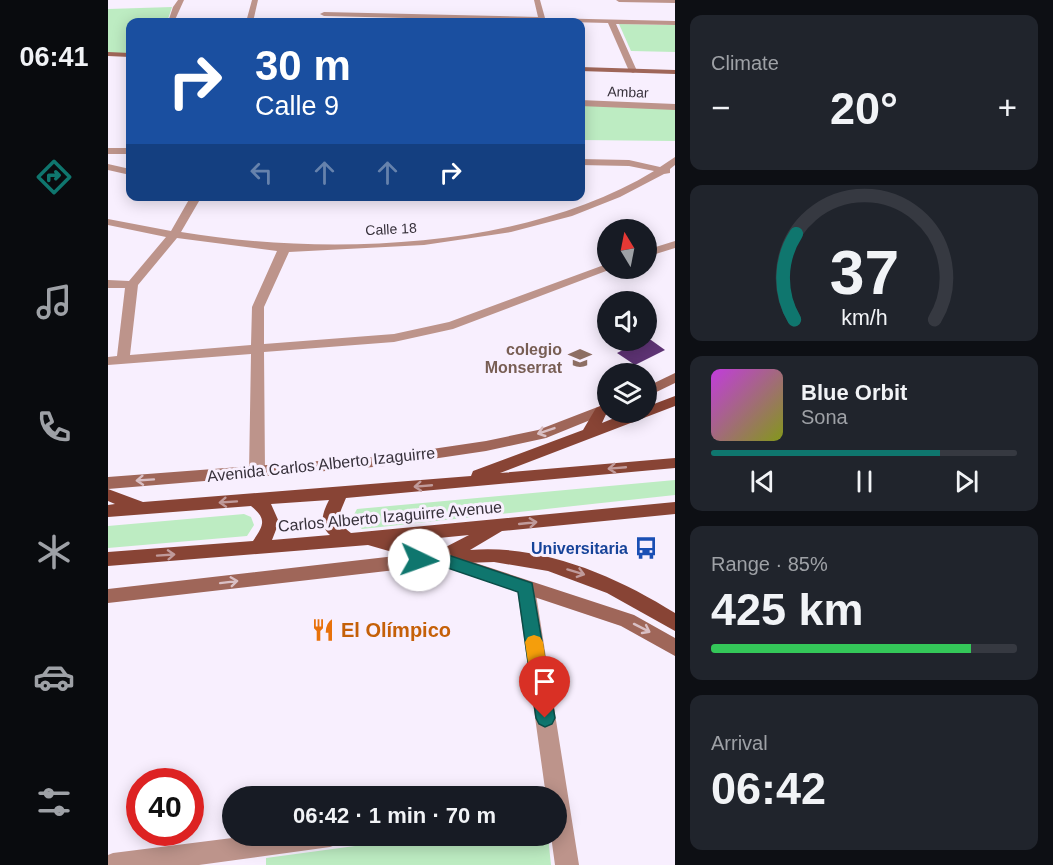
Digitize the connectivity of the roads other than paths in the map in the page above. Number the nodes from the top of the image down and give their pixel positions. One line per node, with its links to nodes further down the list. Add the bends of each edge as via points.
1 (181, 0): 6 (street)
2 (255, 0): 7 (street)
3 (537, 0): 10 (street)
4 (619, 0): 5 (street)
5 (675, 1)
6 (172, 18)
7 (250, 18)
8 (326, 18): 9 (street, via 325,10)
9 (483, 18)
10 (541, 18)
11 (585, 21): 12 (street)
12 (611, 21): 13 (street); 17 (street)
13 (675, 23)
14 (108, 54): 15 (street)
15 (126, 55)
16 (585, 69): 17 (street)
17 (633, 71): 18 (street)
18 (675, 72)
19 (585, 104): 20 (street, Ambar)
20 (675, 107)
21 (108, 151): 22 (street)
22 (126, 151)
23 (675, 160): 27 (street, Calle 18)
24 (585, 162): 27 (street, via 629,163)
25 (108, 166): 26 (street)
26 (126, 171)
27 (670, 172): 32 (street, Calle 18, via 565,215 492,232 421,243)
28 (194, 201): 30 (street)
29 (108, 222): 30 (street, Calle 18)
30 (173, 236): 32 (street, Calle 18); 36 (street)
31 (675, 244): 33 (street)
32 (285, 248): 37 (street, via 258,307)
33 (657, 250)
34 (597, 272): 37 (street, via 453,324 404,336)
35 (108, 284): 36 (street)
36 (132, 285): 38 (street)
37 (258, 348): 38 (street); 49 (street)
38 (123, 360): 39 (street)
39 (108, 362)
40 (675, 377): 41 (street)
41 (657, 387)
42 (675, 401): 43 (main road)
43 (657, 408)
44 (597, 413): 49 (street, Avenida Carlos Alberto Izaguirre, one-way to 49, via 541,434 486,446 385,461)
45 (597, 420): 47 (main road)
46 (614, 423): 47 (main road)
47 (589, 432): 51 (main road)
48 (675, 463): 51 (main road, Carlos Alberto Izaguirre Avenue, one-way to 51)
49 (257, 472): 50 (street, Avenida Carlos Alberto Izaguirre, one-way to 50)
50 (108, 483)
51 (457, 483): 52 (main road, Carlos Alberto Izaguirre Avenue, one-way to 52)
52 (341, 494): 54 (main road, Carlos Alberto Izaguirre Avenue); 59 (main road, via 330,518 332,527)
53 (108, 495): 55 (main road)
54 (254, 500): 55 (main road, Carlos Alberto Izaguirre Avenue, one-way to 55); 60 (main road, via 268,509 272,517)
55 (141, 508): 57 (main road, Carlos Alberto Izaguirre Avenue)
56 (675, 508): 58 (main road, Carlos Alberto Izaguirre Avenue, one-way to 56)
57 (108, 511)
58 (501, 525): 59 (main road, Carlos Alberto Izaguirre Avenue); 61 (main road)
59 (355, 539): 60 (main road, Carlos Alberto Izaguirre Avenue); 61 (main road)
60 (258, 548): 62 (main road, Carlos Alberto Izaguirre Avenue, one-way to 60)
61 (439, 558): 63 (street); 64 (street, one-way to 61); 65 (main road, one-way to 65, via 499,556 545,563 592,577)
62 (108, 559)
63 (526, 588): 66 (street, one-way to 66, via 627,620); 67 (street)
64 (108, 596)
65 (675, 623)
66 (675, 648)
67 (554, 786)
68 (257, 846): 70 (street)
69 (564, 846): 71 (street)
70 (118, 865)
71 (567, 865)

